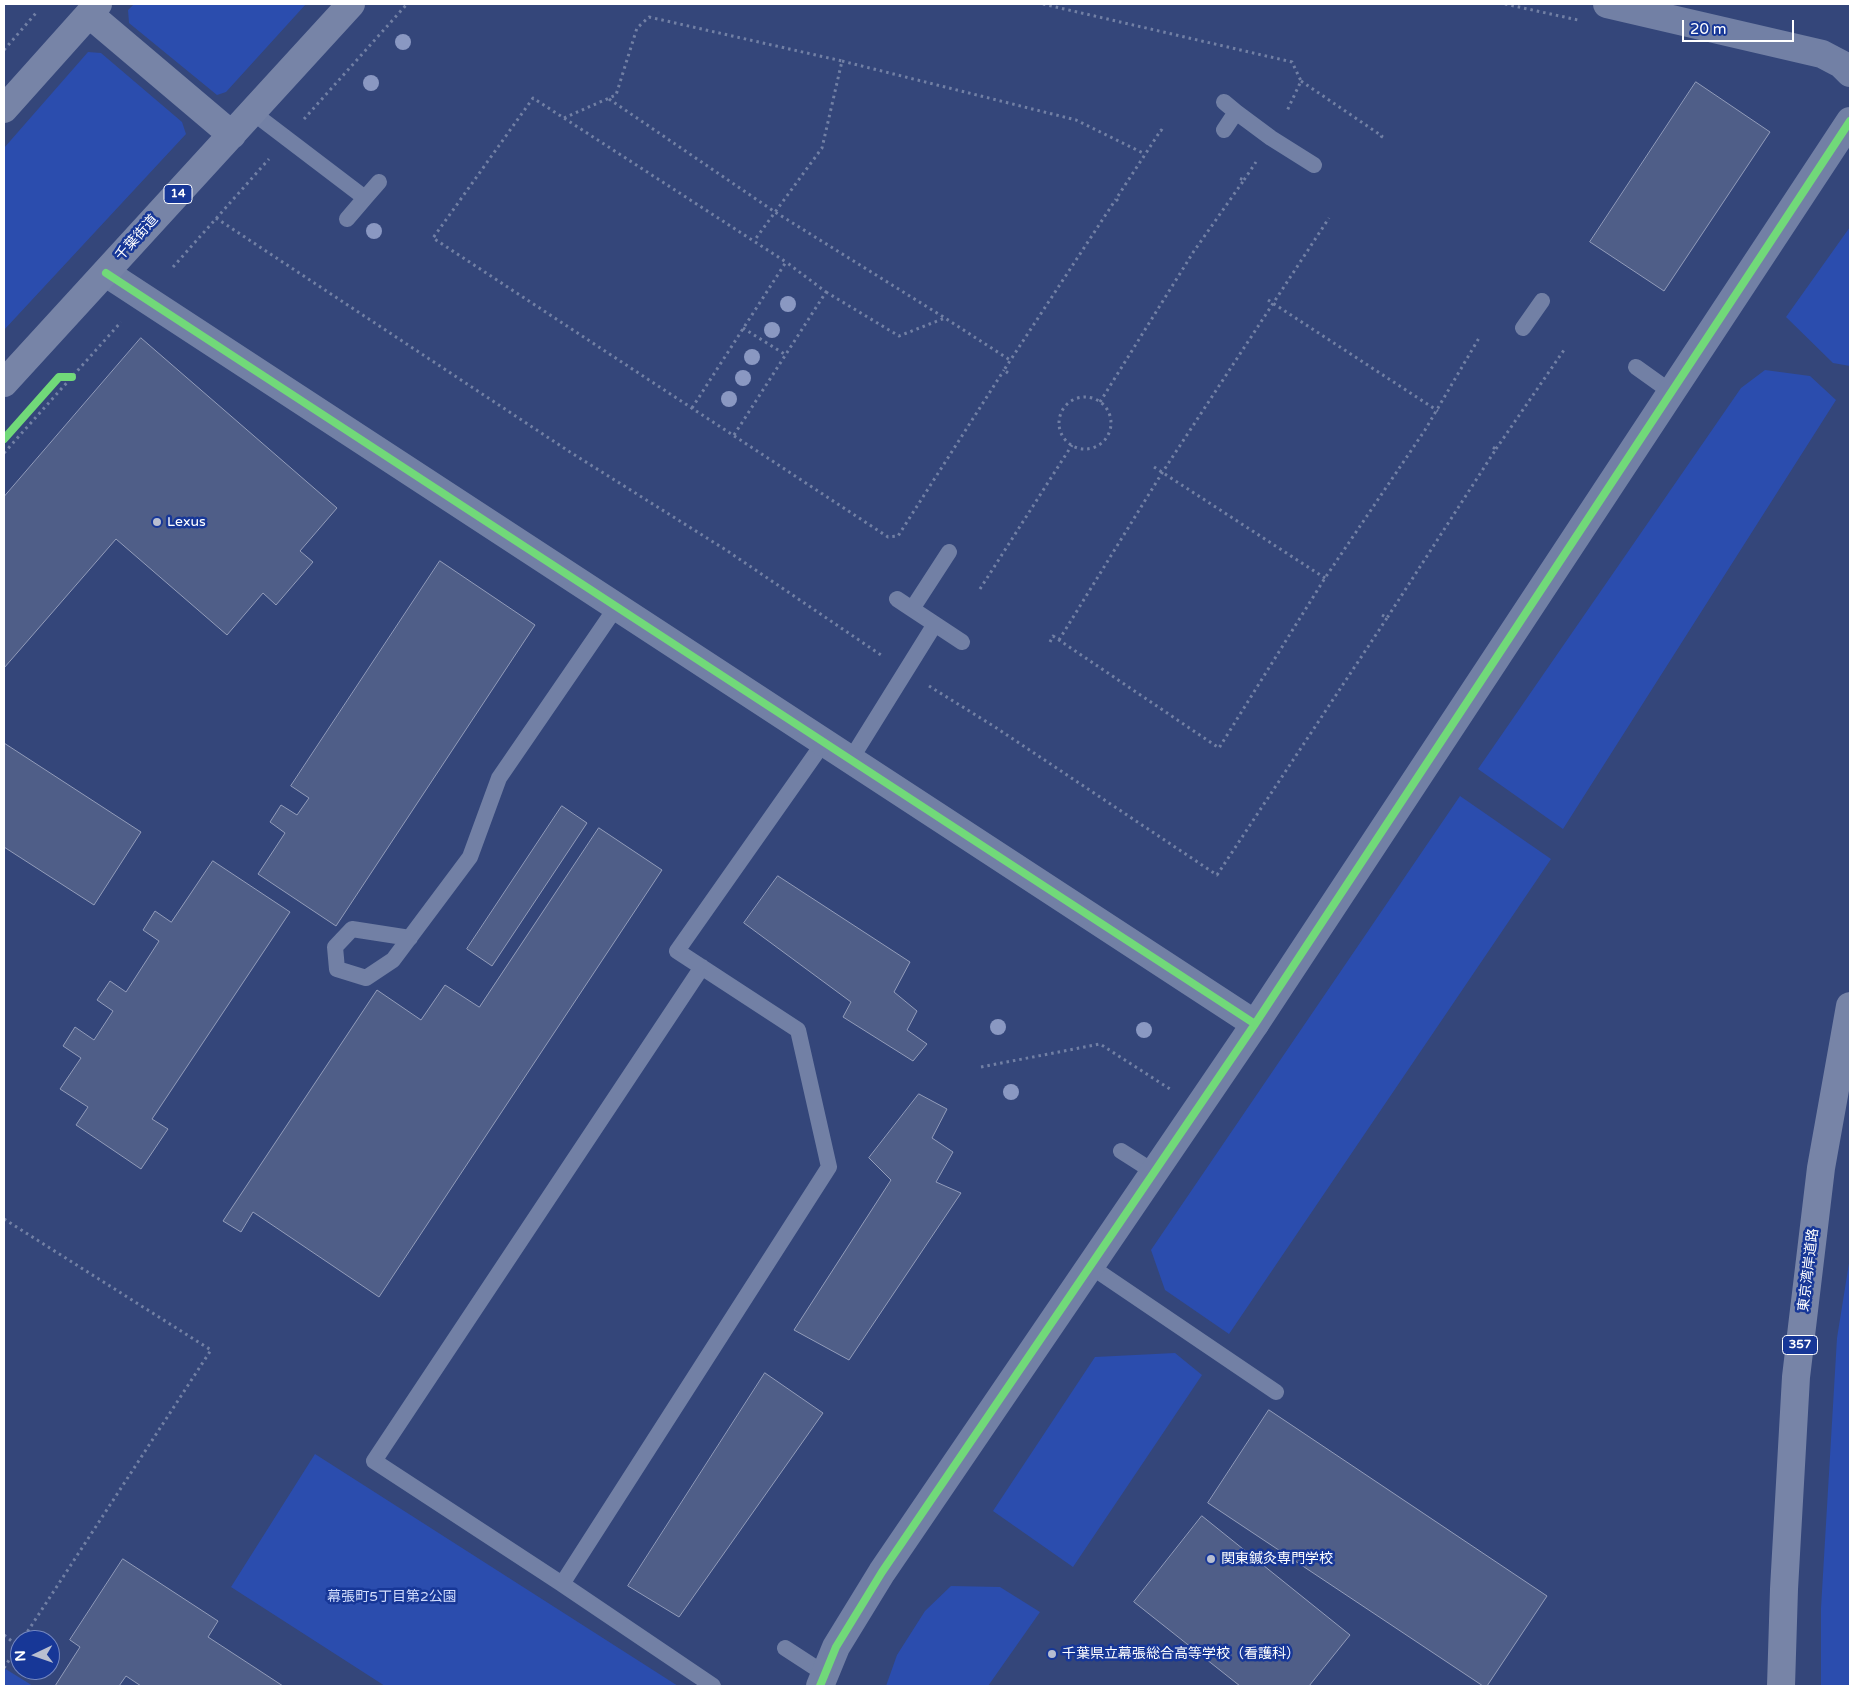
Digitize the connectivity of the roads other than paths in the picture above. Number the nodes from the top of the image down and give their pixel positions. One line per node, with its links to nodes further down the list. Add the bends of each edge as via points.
1 (351, 4): 6 (highway, 千葉街道 / 14)
2 (1607, 4): 4 (street, via 1822,54)
3 (87, 7): 5 (highway); 9 (highway)
4 (1850, 73)
5 (4, 109)
6 (252, 112): 9 (highway, 千葉街道 / 14); 12 (lane)
7 (1850, 121): 19 (street)
8 (1224, 130): 10 (lane, via 1230,107)
9 (232, 135): 14 (highway, 千葉街道 / 14)
10 (1314, 165)
11 (379, 182): 12 (lane)
12 (365, 198): 13 (lane)
13 (347, 219)
14 (106, 272): 18 (highway, 千葉街道 / 14); 22 (street)
15 (1542, 301): 16 (lane)
16 (1523, 328)
17 (1636, 367): 19 (lane)
18 (4, 383)
19 (1671, 392): 31 (street)
20 (949, 552): 23 (lane)
21 (897, 599): 23 (lane)
22 (617, 606): 26 (street); 28 (lane, via 499,778 470,857)
23 (912, 609): 24 (lane)
24 (935, 624): 25 (lane); 27 (lane)
25 (962, 642)
26 (824, 742): 27 (street); 29 (lane, via 677,951)
27 (852, 759): 31 (street)
28 (410, 938)
29 (702, 967): 36 (lane, via 798,1030 829,1166); 36 (lane, via 374,1462)
30 (1850, 1006): 40 (highway, 東京湾岸道路 / 357, via 1821,1168 1796,1377)
31 (1256, 1024): 33 (street)
32 (1121, 1151): 33 (lane)
33 (1154, 1172): 34 (street)
34 (1090, 1266): 35 (lane); 38 (street, via 882,1572 836,1647)
35 (1276, 1392)
36 (562, 1584): 39 (lane)
37 (785, 1648): 38 (lane)
38 (823, 1680)
39 (713, 1686)
40 (1781, 1686)

